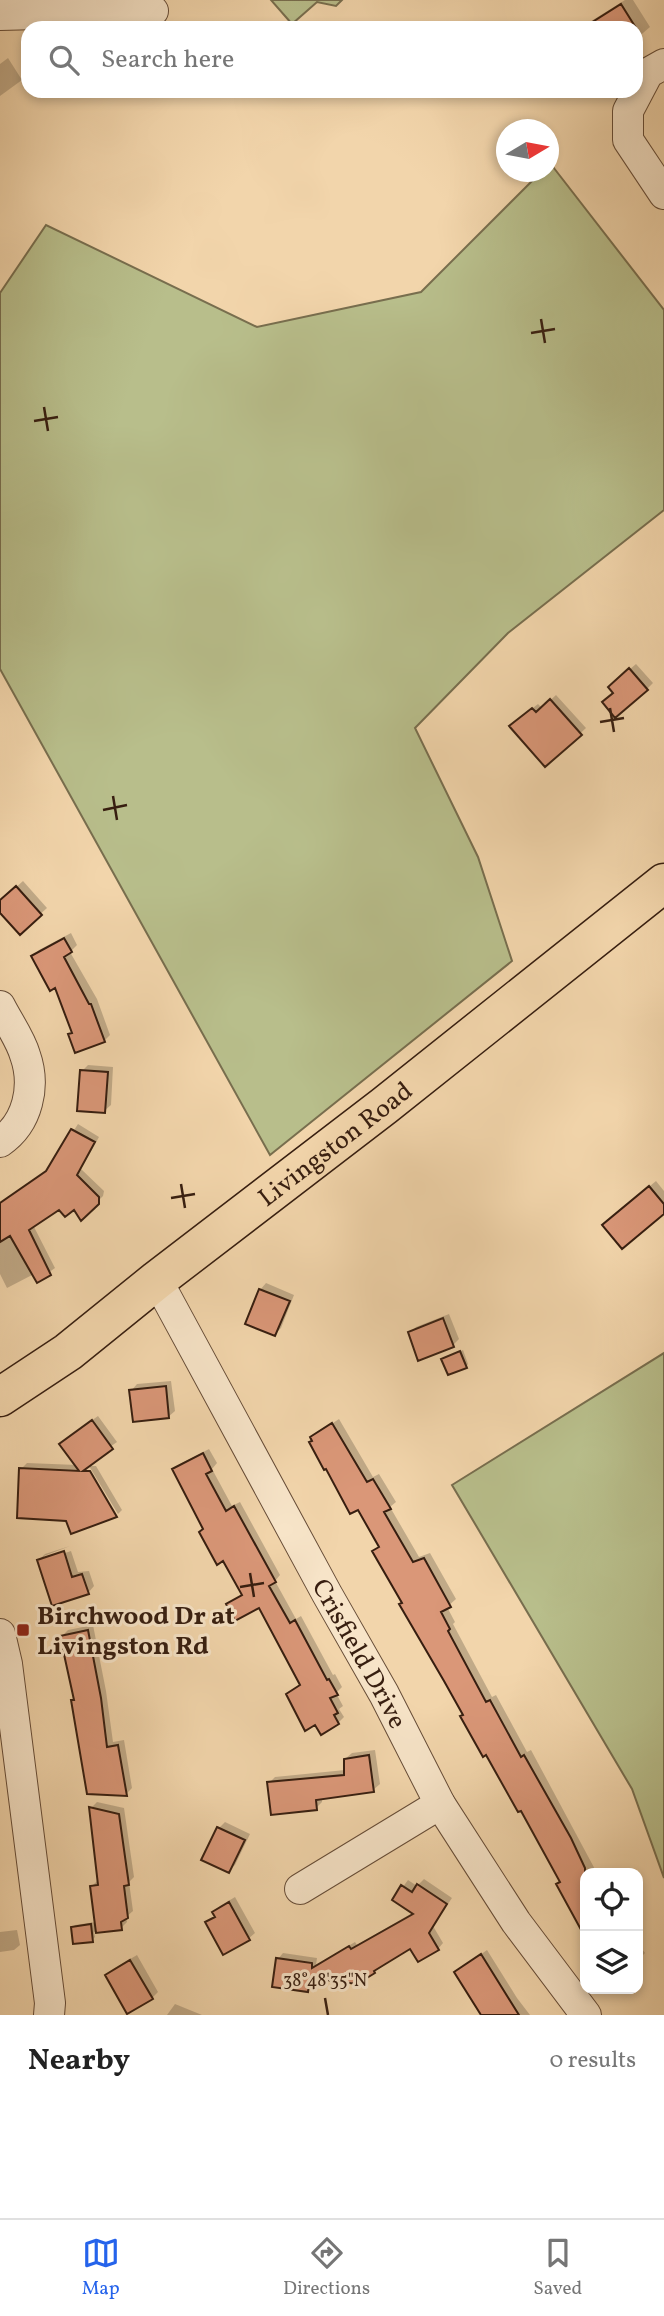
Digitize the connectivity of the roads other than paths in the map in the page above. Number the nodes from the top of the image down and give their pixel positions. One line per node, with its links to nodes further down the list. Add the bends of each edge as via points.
1 (153, 11): 2 (street)
2 (0, 15)
3 (664, 64): 4 (street, via 648,73)
4 (643, 82)
5 (635, 98): 6 (street, via 628,111 628,140)
6 (664, 194)
7 (664, 883): 10 (main road, Livingston Road)
8 (0, 1006): 9 (street, via 25,1052 29,1075 24,1116)
9 (0, 1142)
10 (157, 1280): 11 (main road, Livingston Road, via 68,1352); 13 (street, Crisfield Drive)
11 (0, 1397)
12 (0, 1634): 15 (street)
13 (440, 1804): 14 (street); 16 (street, Crisfield Drive, via 516,1922)
14 (300, 1889)
15 (49, 2015)
16 (586, 2015)

